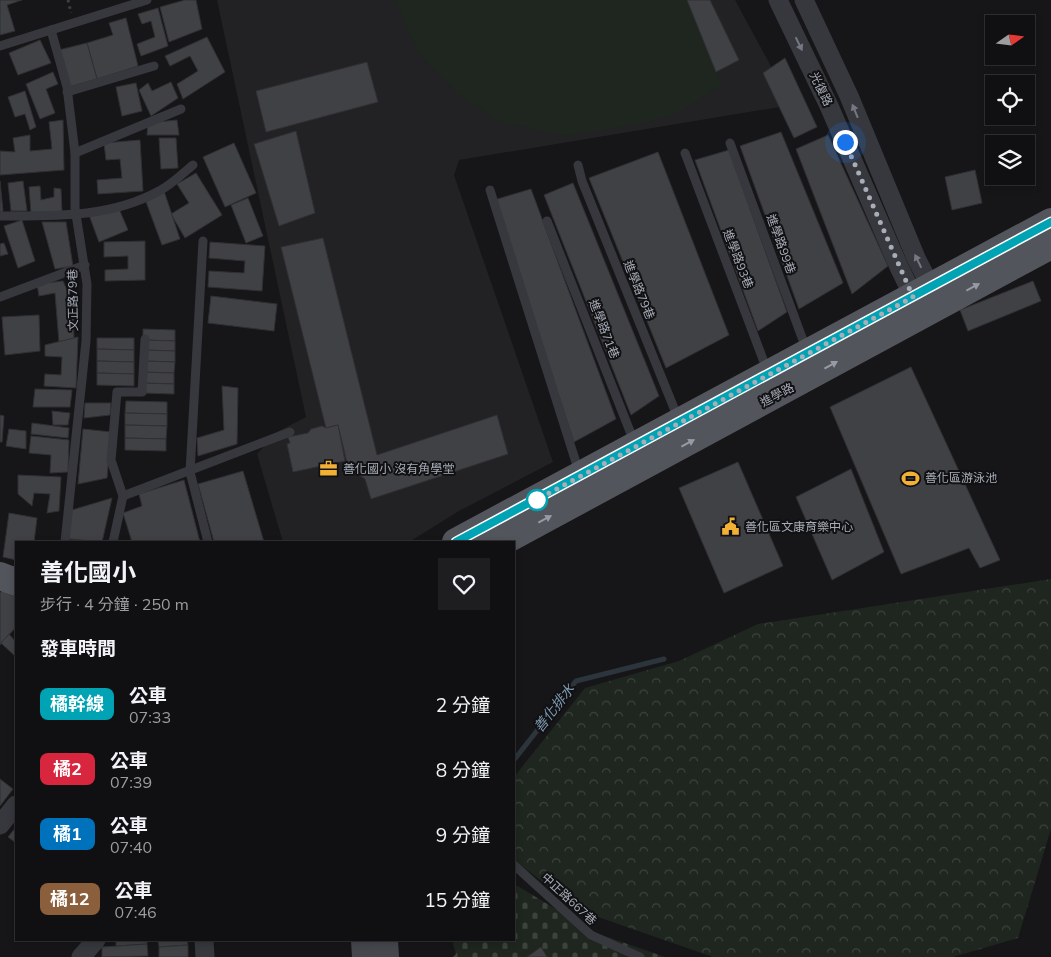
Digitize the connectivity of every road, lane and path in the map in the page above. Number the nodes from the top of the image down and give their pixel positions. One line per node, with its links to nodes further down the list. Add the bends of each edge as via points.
1 (147, 0): 4 (lane)
2 (778, 0): 23 (street, 光復路, one-way to 23)
3 (804, 0): 23 (street, 光復路, one-way to 3, via 916,258 849,96)
4 (51, 30): 5 (lane); 7 (lane, 文正路79巷)
5 (0, 46)
6 (154, 66): 7 (lane)
7 (67, 92): 10 (lane, 文正路79巷)
8 (181, 109): 10 (lane)
9 (730, 143): 25 (lane, 進學路99巷)
10 (75, 153): 15 (lane, 文正路79巷)
11 (685, 153): 26 (lane, 進學路93巷)
12 (193, 165): 15 (lane, via 159,191 120,207)
13 (578, 165): 27 (lane, 進學路79巷)
14 (490, 190): 31 (lane)
15 (76, 215): 16 (lane); 21 (lane, 文正路79巷)
16 (0, 216)
17 (547, 221): 29 (lane, 進學路71巷)
18 (1051, 222): 23 (main road, 進學路)
19 (203, 240): 30 (lane)
20 (1051, 245): 23 (main road, 進學路, one-way to 20)
21 (85, 266): 22 (lane); 33 (lane, 文正路79巷, via 86,341)
22 (0, 297)
23 (927, 301): 25 (main road, 進學路); 37 (main road, 進學路, one-way to 23)
24 (145, 339): 32 (lane, via 142,392 117,392 111,460)
25 (808, 353): 26 (main road, 進學路)
26 (769, 374): 27 (main road, 進學路)
27 (680, 424): 29 (main road, 進學路)
28 (290, 432): 30 (lane)
29 (636, 447): 31 (main road, 進學路)
30 (190, 472): 32 (lane); 35 (lane)
31 (581, 477): 36 (main road, 進學路)
32 (123, 496): 34 (lane)
33 (65, 541)
34 (113, 541)
35 (208, 541)
36 (458, 541)
37 (504, 541)
38 (0, 576): 39 (main road)
39 (15, 582)
40 (15, 806): 41 (street)
41 (0, 825)
42 (515, 866): 49 (lane, 中正路667巷, via 591,935)
43 (204, 941): 46 (street)
44 (364, 941): 47 (street)
45 (385, 941): 48 (street)
46 (205, 957)
47 (365, 957)
48 (386, 957)
49 (640, 957)

